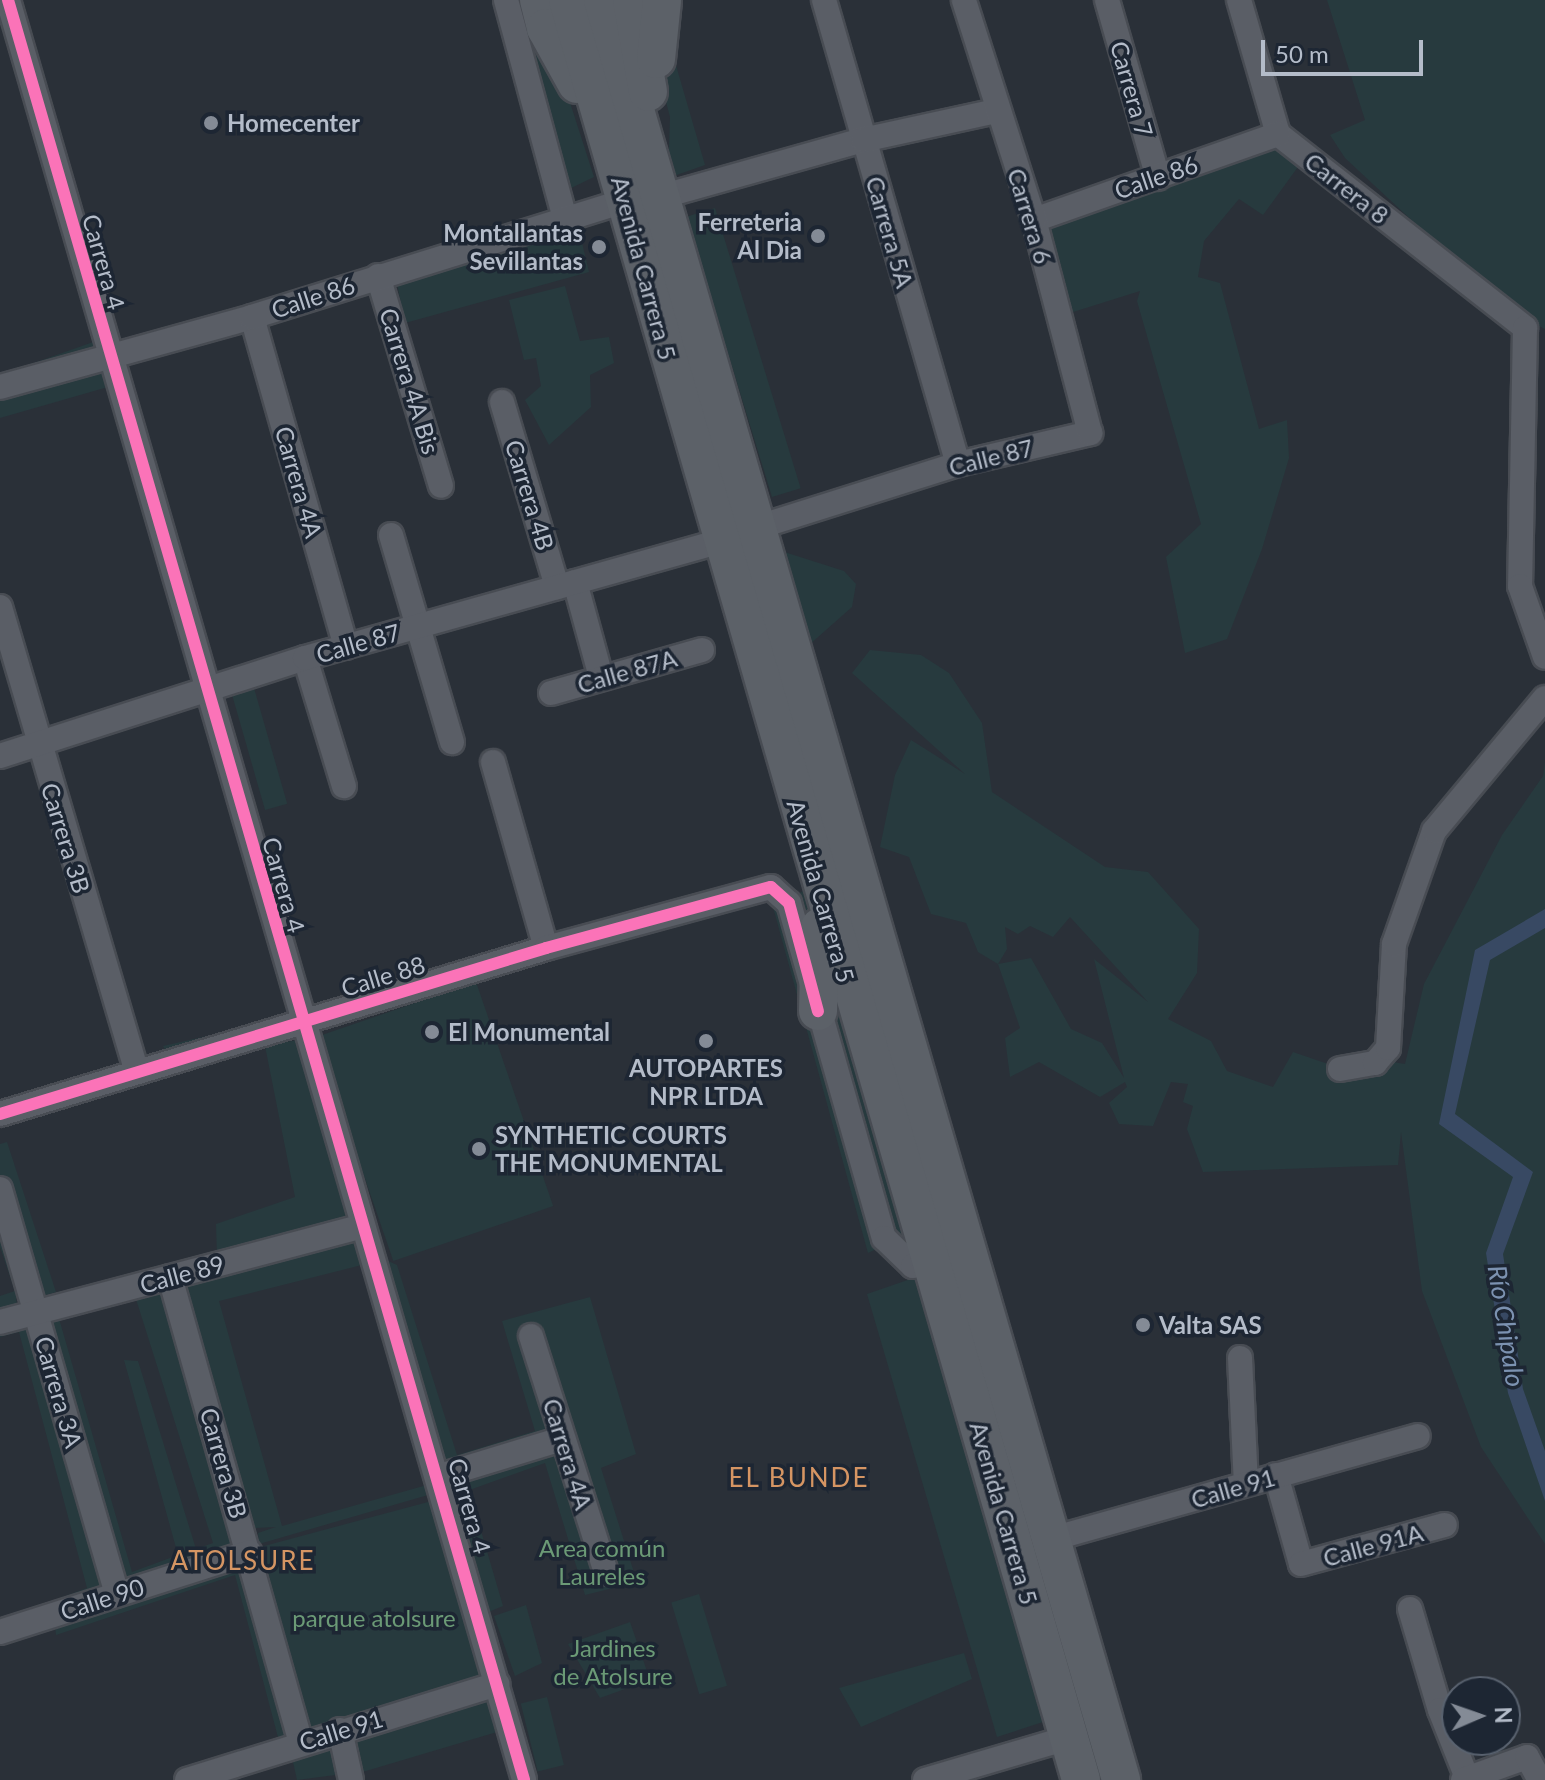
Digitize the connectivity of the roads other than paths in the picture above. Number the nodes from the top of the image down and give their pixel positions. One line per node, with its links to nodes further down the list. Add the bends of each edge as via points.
1 (8, 0): 22 (street, Carrera 4)
2 (506, 0): 18 (street)
3 (539, 0): 12 (main road, via 546,28 575,83)
4 (568, 0): 12 (main road, Avenida Carrera 5)
5 (603, 0): 15 (main road, Avenida Carrera 5)
6 (824, 0): 14 (street, Carrera 5A)
7 (964, 0): 11 (street, Carrera 6)
8 (1107, 0): 16 (street, Carrera 7)
9 (1239, 0): 13 (street)
10 (647, 1): 15 (main road, Avenida Carrera 5)
11 (996, 111): 14 (street, Calle 86); 19 (street, Carrera 6)
12 (602, 117): 17 (main road, Avenida Carrera 5)
13 (1278, 134): 16 (street, Calle 86); 36 (street, Carrera 8, via 1525,328 1520,586)
14 (863, 140): 17 (street, Calle 86); 26 (street, Carrera 5A)
15 (645, 146): 17 (main road, Avenida Carrera 5)
16 (1158, 178): 19 (street, Calle 86)
17 (642, 199): 18 (street, Calle 86); 28 (main road, Avenida Carrera 5); 30 (main road, Avenida Carrera 5)
18 (565, 218): 20 (street, Calle 86)
19 (1034, 220): 25 (street, Carrera 6)
20 (378, 276): 21 (street, Calle 86); 27 (street, Carrera 4A Bis)
21 (252, 317): 22 (street, Calle 86); 34 (street, Carrera 4A)
22 (108, 354): 23 (street, Calle 86); 39 (street, Carrera 4)
23 (0, 387)
24 (502, 402): 31 (street, Carrera 4B)
25 (1090, 433): 26 (street, Calle 87)
26 (958, 464): 28 (street, Calle 87)
27 (441, 486)
28 (755, 528): 56 (main road, Avenida Carrera 5)
29 (391, 535): 33 (street)
30 (720, 541): 31 (street, Calle 87); 47 (main road, Avenida Carrera 5)
31 (566, 585): 33 (street, Calle 87); 38 (street, Carrera 4B)
32 (0, 607): 43 (street, Carrera 3B)
33 (419, 626): 34 (street, Calle 87); 42 (street)
34 (346, 647): 37 (street, Calle 87)
35 (702, 650): 38 (street, Calle 87A)
36 (1545, 657)
37 (305, 658): 39 (street, Calle 87); 46 (street)
38 (601, 677): 40 (street, Calle 87A)
39 (205, 693): 43 (street, Calle 87); 50 (street, Carrera 4)
40 (551, 693)
41 (1545, 698): 52 (street, via 1434,831 1394,944 1388,1048 1375,1063)
42 (452, 742)
43 (38, 744): 44 (street, Calle 87); 51 (street, Carrera 3B)
44 (0, 756)
45 (493, 762): 48 (street)
46 (344, 786)
47 (821, 892): 49 (main road); 56 (main road, Avenida Carrera 5)
48 (546, 948): 49 (street, Calle 88, via 771,887 789,903); 50 (street, Calle 88)
49 (818, 1011): 56 (street, via 884,1238 913,1266)
50 (302, 1025): 51 (street, Calle 88); 55 (street, Carrera 4)
51 (136, 1069): 53 (street, Calle 88)
52 (1340, 1069)
53 (0, 1114)
54 (0, 1189): 58 (street, Carrera 3A)
55 (363, 1226): 57 (street, Calle 89); 65 (street, Carrera 4)
56 (948, 1260): 68 (main road, Avenida Carrera 5); 76 (main road, Avenida Carrera 5)
57 (170, 1277): 58 (street, Calle 89); 69 (street, Carrera 3B)
58 (36, 1313): 59 (street, Calle 89); 71 (street, Carrera 3A)
59 (0, 1322)
60 (531, 1336): 63 (street, Carrera 4A)
61 (1240, 1358): 66 (street)
62 (1418, 1436): 64 (street, Calle 91)
63 (562, 1439): 65 (street); 70 (street, Carrera 4A)
64 (1276, 1475): 66 (street, Calle 91); 67 (street, Calle 91A, via 1301,1564)
65 (440, 1476): 74 (street, Carrera 4)
66 (1246, 1484): 68 (street, Calle 91)
67 (1445, 1525)
68 (1048, 1540): 84 (main road, Avenida Carrera 5)
69 (250, 1552): 71 (street, Calle 90); 77 (street, Carrera 3B)
70 (606, 1572)
71 (117, 1594): 73 (street, Calle 90)
72 (1410, 1609): 78 (street)
73 (0, 1632)
74 (497, 1684): 75 (street, Calle 91); 81 (street, Carrera 4)
75 (340, 1730): 77 (street, Calle 91); 80 (street)
76 (1068, 1738): 82 (street); 83 (main road, Avenida Carrera 5)
77 (301, 1742): 79 (street, Calle 91)
78 (1465, 1779): 85 (street, via 1527,1757)
79 (187, 1780)
80 (351, 1780)
81 (524, 1780)
82 (925, 1780)
83 (1081, 1780)
84 (1121, 1780)
85 (1540, 1780)

